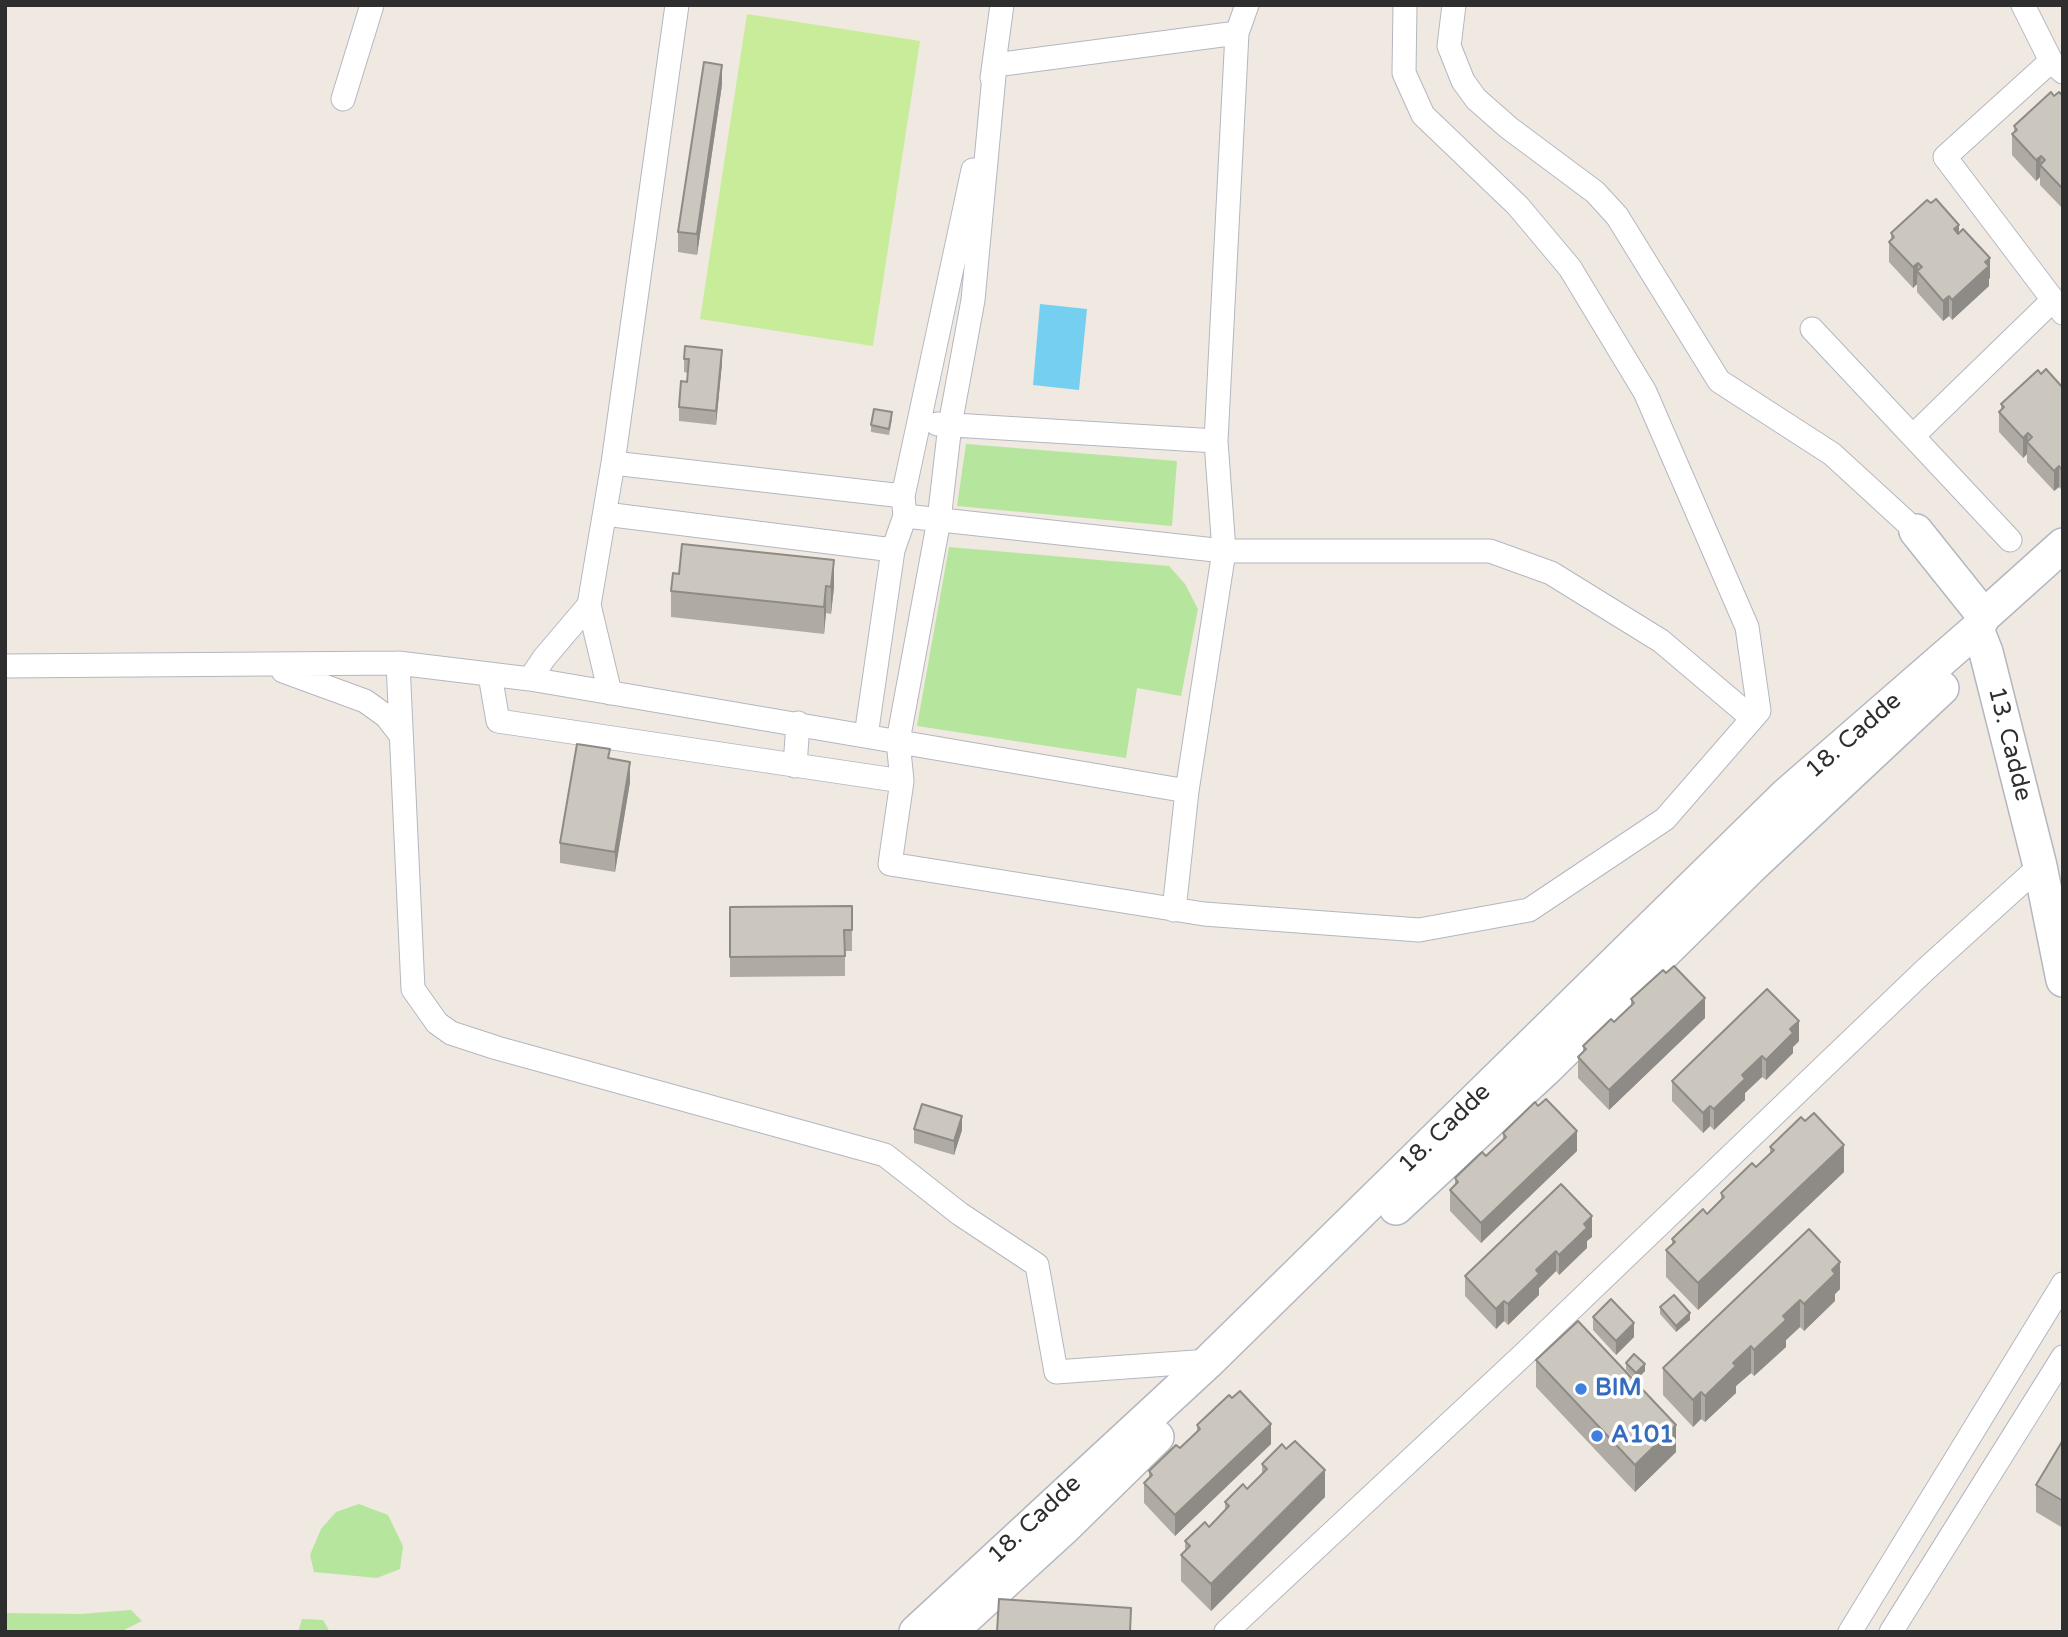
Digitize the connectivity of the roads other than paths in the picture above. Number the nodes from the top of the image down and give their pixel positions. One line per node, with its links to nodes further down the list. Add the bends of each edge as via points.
1 (372, 5): 11 (street)
2 (677, 5): 18 (street)
3 (1002, 5): 9 (street)
4 (1247, 5): 8 (street)
5 (1405, 5): 35 (street, via 1404,73 1423,115 1518,206 1570,268 1645,392 1747,627 1759,711)
6 (1454, 5): 22 (street, via 1449,46 1463,81 1509,128 1595,192 1617,216 1719,381 1832,454)
7 (2023, 5): 10 (street)
8 (1237, 33): 9 (street); 17 (street)
9 (995, 65): 14 (street); 15 (street, via 973,300)
10 (2057, 67): 12 (street, via 1945,157)
11 (343, 99)
12 (2058, 306): 16 (street)
13 (1812, 328): 16 (street)
14 (920, 423): 15 (street); 19 (street)
15 (950, 425): 17 (street); 21 (street)
16 (1913, 436): 23 (street)
17 (1216, 442): 26 (street)
18 (613, 463): 19 (street); 20 (street)
19 (904, 506): 21 (street); 25 (street)
20 (605, 514): 25 (street); 27 (street)
21 (939, 520): 26 (street); 39 (street)
22 (1916, 531): 28 (street, 13. Cadde)
23 (2010, 540)
24 (2063, 545): 28 (street, 18. Cadde)
25 (893, 550): 38 (street)
26 (1224, 551): 35 (street, via 1490,551 1552,573 1650,635); 42 (street)
27 (589, 605): 33 (street); 34 (street)
28 (1982, 632): 43 (street, 13. Cadde); 48 (street, 18. Cadde, via 1786,795); 50 (street, 18. Cadde, via 1965,667)
29 (398, 663): 30 (street); 32 (street); 37 (street)
30 (264, 664): 31 (street); 37 (street, via 365,701)
31 (5, 666)
32 (489, 674): 33 (street); 40 (street, via 498,721)
33 (530, 679): 34 (street)
34 (610, 693): 36 (street)
35 (1752, 718): 44 (street, via 1664,819 1529,910 1419,930)
36 (797, 723): 38 (street); 40 (street)
37 (400, 734): 48 (street, via 413,989 437,1023 451,1033 497,1048 885,1155 960,1214 1037,1265 1056,1372)
38 (866, 736): 39 (street)
39 (898, 741): 41 (street); 42 (street)
40 (794, 766): 41 (street)
41 (902, 780): 44 (street, via 890,864)
42 (1187, 790): 44 (street)
43 (2040, 866): 45 (street, 13. Cadde); 51 (street)
44 (1174, 910)
45 (2063, 980)
46 (2063, 1284): 52 (street)
47 (2063, 1357): 53 (street)
48 (1209, 1361): 49 (street, 18. Cadde)
49 (916, 1632)
50 (950, 1632)
51 (1226, 1632)
52 (1850, 1632)
53 (1891, 1632)

